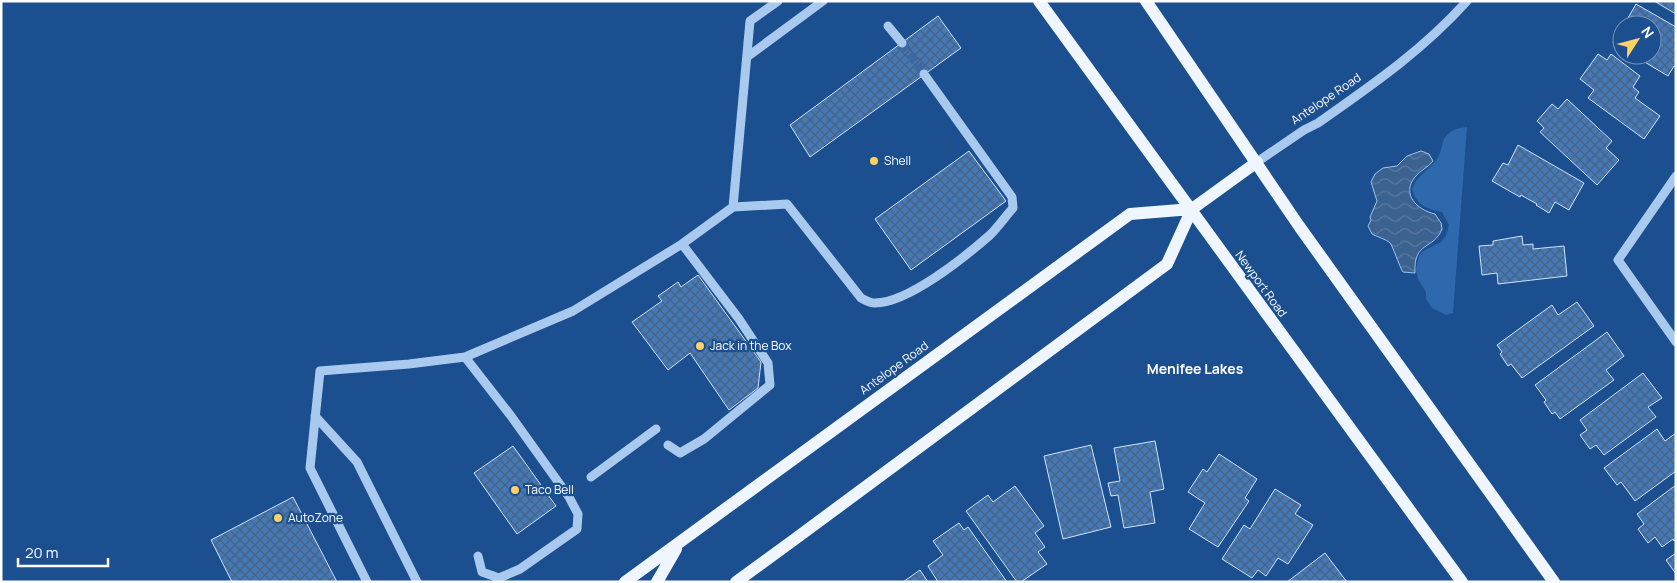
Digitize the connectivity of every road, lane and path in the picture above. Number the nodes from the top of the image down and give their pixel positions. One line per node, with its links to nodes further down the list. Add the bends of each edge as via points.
1 (778, 1): 8 (street, via 750,21)
2 (823, 1): 8 (street)
3 (1039, 1): 13 (main road, Newport Road)
4 (1146, 1): 10 (main road)
5 (1467, 1): 10 (street, Antelope Road, via 1447,24 1394,70)
6 (888, 26): 7 (street)
7 (902, 43)
8 (746, 57): 12 (street)
9 (924, 74): 12 (street, via 1012,197 1013,208 990,234 956,262 917,289 893,300 873,304 861,298 849,285 787,204)
10 (1257, 162): 13 (main road, Antelope Road); 29 (main road, via 1299,226)
11 (1676, 176): 15 (street, via 1618,260)
12 (733, 207): 14 (street)
13 (1192, 209): 21 (main road, Antelope Road, via 1130,214); 27 (main road, Antelope Road, via 1167,264); 28 (main road, Newport Road)
14 (682, 244): 16 (street, via 573,311); 19 (street, via 768,363 770,384 696,444 680,453)
15 (1676, 342)
16 (465, 357): 17 (street, via 320,371); 22 (street, via 569,496 578,514 577,529 520,569 499,578 482,572)
17 (315, 416): 23 (street, via 310,468); 24 (street, via 357,462)
18 (656, 429): 20 (street)
19 (668, 445)
20 (591, 477)
21 (678, 545): 25 (main road, Antelope Road); 26 (main road)
22 (478, 556)
23 (367, 582)
24 (417, 582)
25 (625, 582)
26 (658, 582)
27 (736, 582)
28 (1462, 582)
29 (1554, 582)

